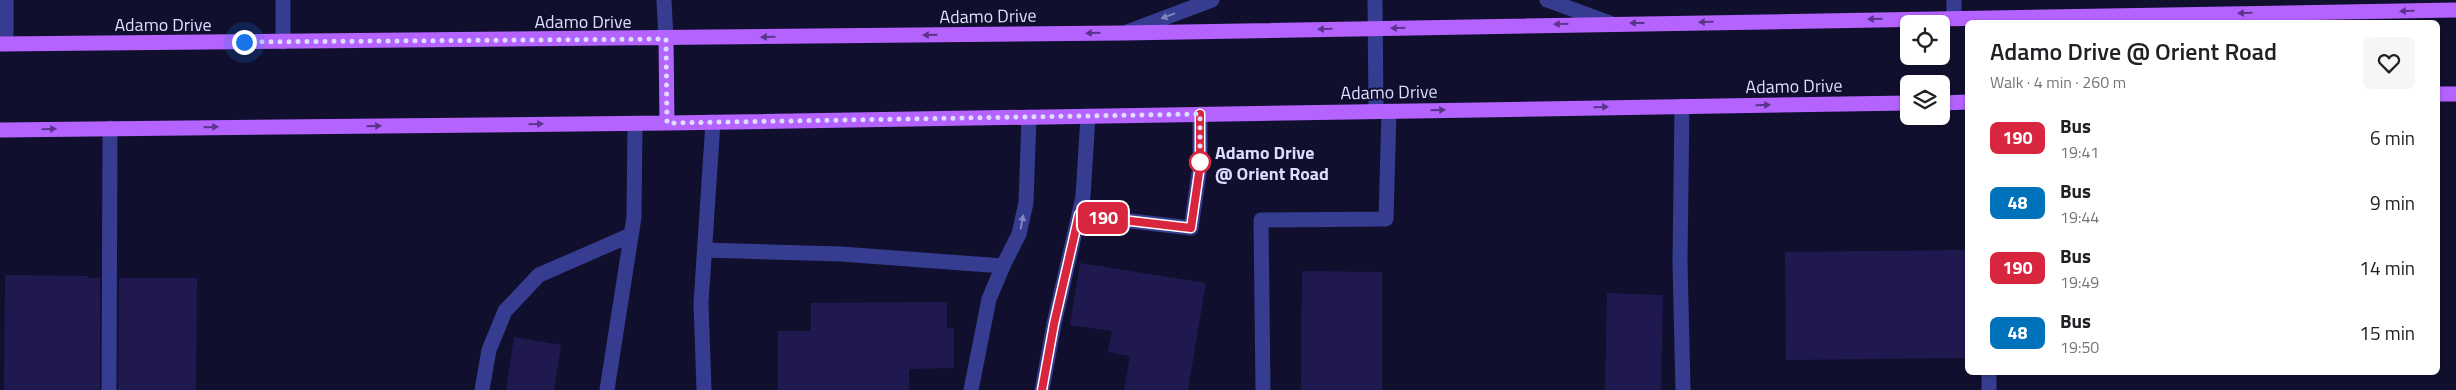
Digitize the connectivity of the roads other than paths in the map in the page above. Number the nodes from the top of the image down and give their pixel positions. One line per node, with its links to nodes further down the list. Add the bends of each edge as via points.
1 (6, 0): 15 (street)
2 (282, 0): 14 (street)
3 (664, 0): 13 (street)
4 (1212, 0): 12 (street, one-way to 12)
5 (1375, 0): 11 (street)
6 (1547, 0): 10 (street)
7 (1954, 0): 9 (street)
8 (2456, 10): 9 (main road, Adamo Drive, one-way to 9)
9 (1954, 18): 10 (main road, Adamo Drive, one-way to 10)
10 (1610, 23): 11 (main road, Adamo Drive, one-way to 11)
11 (1374, 28): 12 (main road, Adamo Drive, one-way to 12); 22 (street)
12 (1124, 33): 13 (main road, Adamo Drive, one-way to 13)
13 (666, 39): 14 (main road, Adamo Drive); 28 (main road)
14 (283, 42): 15 (main road, Adamo Drive)
15 (3, 44)
16 (2440, 94): 17 (main road)
17 (2456, 94)
18 (1965, 102): 20 (main road)
19 (1900, 103): 21 (main road, Adamo Drive, one-way to 19)
20 (1950, 103)
21 (1682, 106): 22 (main road, Adamo Drive, one-way to 21); 43 (street, via 1680,262)
22 (1383, 111): 23 (main road, Adamo Drive); 42 (street, via 1386,219 1261,220)
23 (1200, 114): 24 (main road, Adamo Drive); 31 (street, via 1200,166 1191,228)
24 (1088, 116): 25 (main road, Adamo Drive); 31 (street, via 1084,197)
25 (1029, 117): 26 (main road, Adamo Drive); 34 (street, one-way to 25, via 1019,234 1026,203)
26 (713, 122): 28 (main road, Adamo Drive); 33 (street)
27 (635, 123): 28 (main road, Adamo Drive); 29 (main road, Adamo Drive, one-way to 27); 32 (street)
28 (667, 123)
29 (110, 128): 30 (main road, Adamo Drive, one-way to 29); 36 (street)
30 (0, 130)
31 (1079, 215): 41 (street)
32 (631, 235): 37 (street, via 539,275 505,311 489,350); 38 (street)
33 (705, 250): 34 (street, via 841,254); 39 (street, via 701,303)
34 (1003, 266): 40 (street, via 989,300)
35 (1989, 375): 44 (street)
36 (109, 390)
37 (482, 390)
38 (607, 390)
39 (704, 390)
40 (972, 390)
41 (1042, 390)
42 (1263, 390)
43 (1683, 390)
44 (1989, 390)

